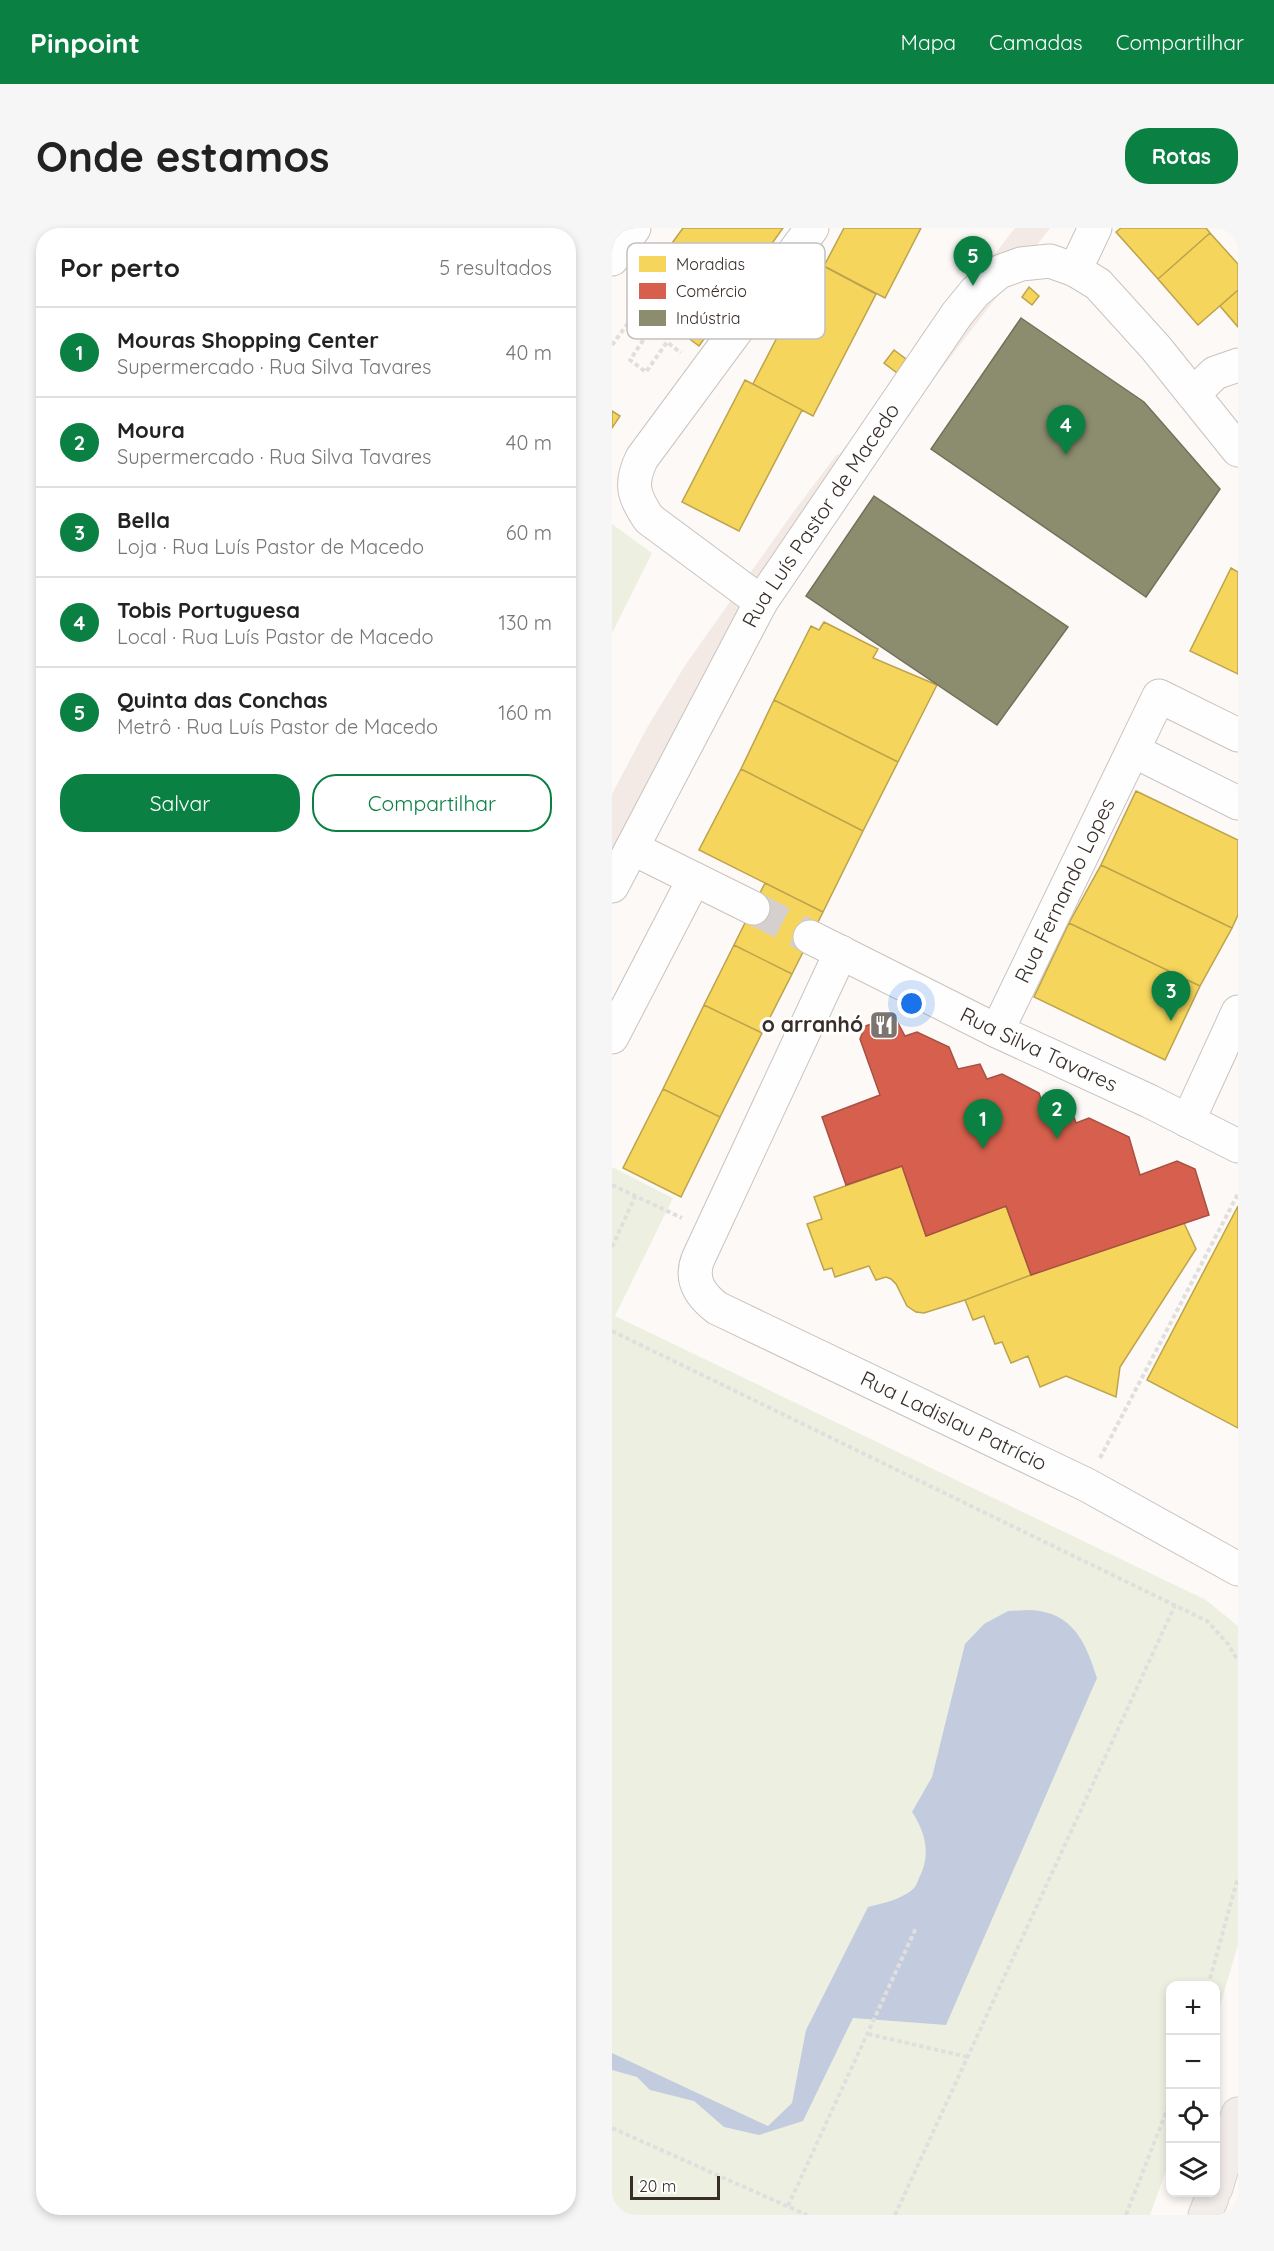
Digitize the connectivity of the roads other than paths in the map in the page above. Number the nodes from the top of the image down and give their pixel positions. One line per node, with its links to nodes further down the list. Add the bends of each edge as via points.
1 (634, 228): 5 (street)
2 (812, 228): 4 (street)
3 (1095, 228): 6 (street)
4 (801, 243)
5 (612, 259)
6 (1075, 270): 9 (street, Rua Luís Pastor de Macedo, via 1098,284); 11 (street, Rua Luís Pastor de Macedo, via 1050,261 1021,264 999,272 975,292)
7 (730, 339): 11 (street, via 642,459 633,485 638,503 649,519)
8 (1238, 365): 9 (street, via 1215,373)
9 (1193, 394): 10 (street, Rua Luís Pastor de Macedo)
10 (1238, 450)
11 (761, 602): 15 (street, Rua Luís Pastor de Macedo)
12 (1238, 735): 13 (street, Rua Fernando Lopes, via 1159,696)
13 (1134, 751): 14 (street); 22 (street, Rua Fernando Lopes)
14 (1238, 803)
15 (632, 848): 16 (street); 17 (street, Rua Luís Pastor de Macedo)
16 (694, 879): 18 (street); 23 (street)
17 (612, 886)
18 (753, 908)
19 (810, 937): 20 (street, Rua Silva Tavares)
20 (841, 952): 22 (street, Rua Silva Tavares); 27 (street, Rua Ladislau Patrício, via 704,1245 694,1268 695,1282 717,1308 1087,1485)
21 (1232, 1025): 24 (street); 25 (street)
22 (997, 1031): 25 (street, Rua Silva Tavares)
23 (612, 1037)
24 (1238, 1073)
25 (1188, 1122): 26 (street, Rua Silva Tavares)
26 (1238, 1146)
27 (1238, 1569)
28 (1238, 2114): 29 (main road)
29 (1211, 2202)

